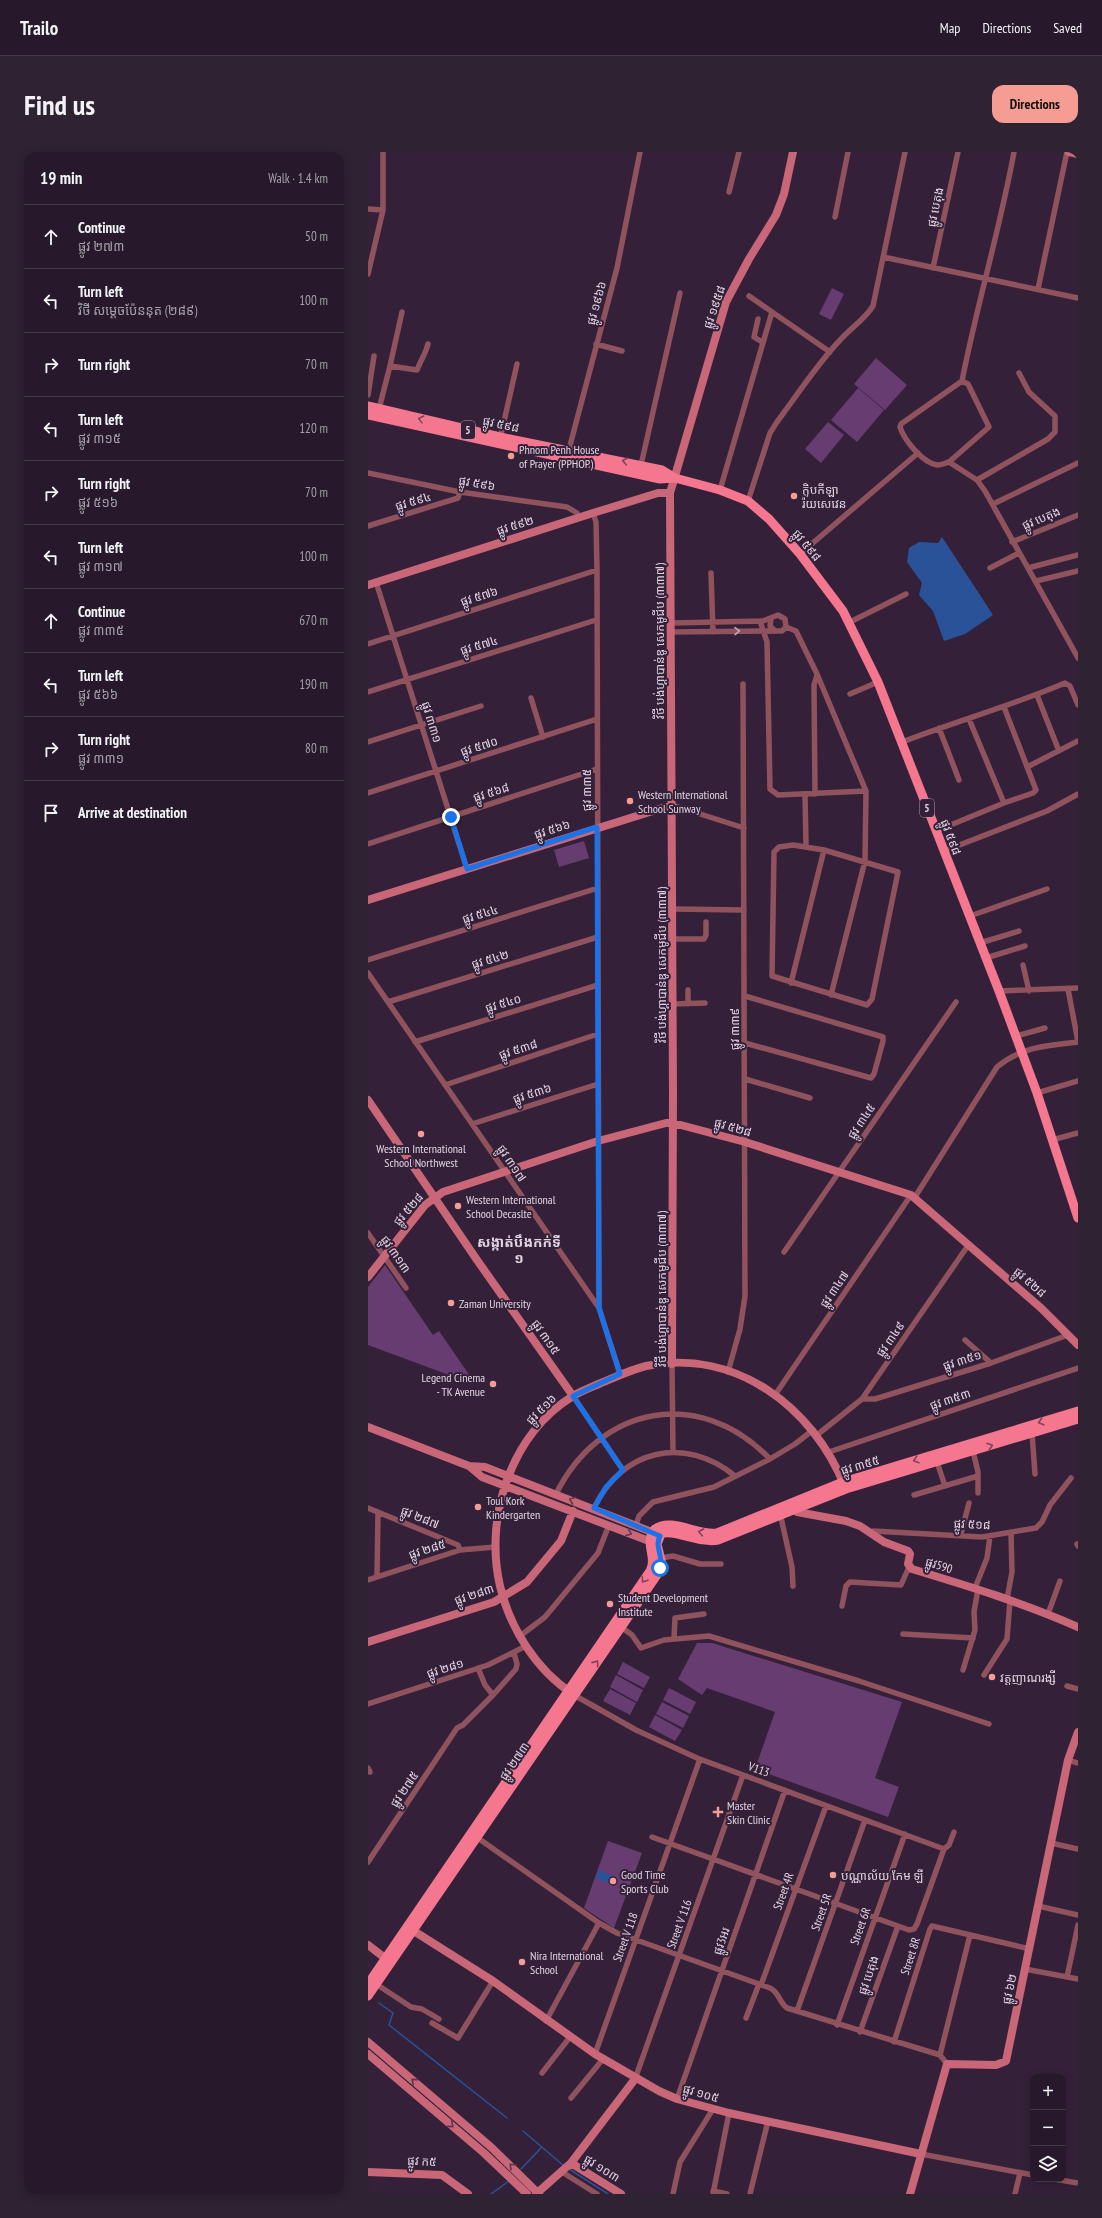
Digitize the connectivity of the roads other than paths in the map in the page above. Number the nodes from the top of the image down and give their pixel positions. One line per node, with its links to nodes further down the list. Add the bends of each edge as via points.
1 (383, 152): 13 (street)
2 (640, 152): 28 (street, ផ្លូវ ១៩៦៦, via 617,268)
3 (739, 152): 11 (street)
4 (793, 152): 47 (street, ផ្លូវ ១៩៥៨, via 784,194 776,215 726,302)
5 (848, 152): 14 (street)
6 (905, 152): 15 (street)
7 (958, 152): 16 (street, ផ្លូវ បេតុង)
8 (1014, 152): 18 (street)
9 (1068, 152): 10 (street); 19 (street)
10 (1078, 154)
11 (729, 192)
12 (368, 209): 13 (street)
13 (383, 210): 17 (street)
14 (835, 217)
15 (883, 257): 16 (street); 30 (street, via 873,306)
16 (933, 268): 18 (street)
17 (368, 274)
18 (986, 278): 19 (street); 35 (street, via 975,315)
19 (1038, 289): 22 (street)
20 (680, 294): 45 (street)
21 (749, 296): 24 (street)
22 (1078, 298)
23 (402, 312): 33 (street)
24 (772, 312): 26 (street); 30 (street)
25 (758, 319): 26 (street, via 754,337)
26 (762, 342): 49 (street)
27 (428, 344): 33 (street, via 425,357 420,360 417,370)
28 (596, 344): 29 (street); 42 (street, ផ្លូវ ១៩៦៦)
29 (622, 351)
30 (830, 352): 52 (street, via 770,433)
31 (374, 356): 36 (street)
32 (517, 364): 40 (street)
33 (390, 366): 38 (street)
34 (1019, 373): 48 (street, via 1030,392 1055,416 1055,432 1048,439)
35 (962, 381): 41 (street, via 901,424 901,432); 43 (street, via 968,384 989,427)
36 (368, 395)
37 (368, 406): 38 (main road, ផ្លូវ ៥៩៨ / 5)
38 (379, 409): 40 (main road, ផ្លូវ ៥៩៨ / 5, one-way to 38)
39 (368, 415): 40 (main road, ផ្លូវ ៥៩៨ / 5)
40 (500, 440): 42 (main road, ផ្លូវ ៥៩៨ / 5)
41 (918, 453): 43 (street, via 935,465); 60 (street)
42 (568, 454): 45 (main road, ផ្លូវ ៥៩៨ / 5, one-way to 42); 47 (main road, ផ្លូវ ៥៩៨ / 5, via 660,479)
43 (949, 462): 48 (street)
44 (1078, 463): 53 (street)
45 (642, 465): 47 (main road, ផ្លូវ ៥៩៨ / 5, via 662,470)
46 (368, 472): 50 (street, ផ្លូវ ៥៩៦)
47 (675, 478): 49 (main road, ផ្លូវ ៥៩៨ / 5); 51 (street, វិថី បង់ហ្គាបាន់ឌូ សេកមូជីប (៣៣៧))
48 (977, 480): 53 (street)
49 (720, 490): 52 (main road, ផ្លូវ ៥៩៨ / 5)
50 (460, 492): 56 (street, ផ្លូវ ៥៩៦, via 567,507 576,512); 57 (street, ផ្លូវ ៥៩៤, via 458,498)
51 (670, 493): 54 (street, ផ្លូវ ៥៩២, via 658,493); 75 (street, វិថី បង់ហ្គាបាន់ឌូ សេកមូជីប (៣៣៧))
52 (748, 501): 60 (main road, ផ្លូវ ៥៩៨ / 5, via 769,519)
53 (993, 504): 58 (street)
54 (593, 513): 56 (street, ផ្លូវ ៥៩២); 64 (street, ផ្លូវ ៣៣៥, via 596,522)
55 (1078, 515): 58 (street, ផ្លូវ បេតុង)
56 (577, 518): 68 (street, ផ្លូវ ៥៩២)
57 (368, 526)
58 (1012, 542): 59 (street)
59 (1019, 553): 62 (street); 63 (street)
60 (800, 554): 74 (main road, ផ្លូវ ៥៩៨ / 5)
61 (1078, 555): 63 (street)
62 (990, 568)
63 (1028, 568): 67 (street)
64 (596, 570): 71 (street, ផ្លូវ ៣៣៥); 81 (street, ផ្លូវ ៥៧៦)
65 (1078, 571): 67 (street)
66 (711, 573): 73 (street)
67 (1036, 581): 83 (street)
68 (372, 583): 81 (street, ផ្លូវ ៣៣១)
69 (906, 594): 74 (street)
70 (771, 619): 72 (street); 76 (street, via 778,615 784,617); 78 (street, via 770,626)
71 (596, 620): 85 (street, ផ្លូវ ៥៧៤); 96 (street, ផ្លូវ ៣៣៥)
72 (760, 621): 73 (street); 77 (street)
73 (713, 622): 75 (street); 80 (street)
74 (850, 622): 86 (main road, ផ្លូវ ៥៩៨ / 5)
75 (671, 623): 79 (street, វិថី បង់ហ្គាបាន់ឌូ សេកមូជីប (៣៣៧))
76 (786, 627): 78 (street, via 780,632); 84 (street, via 796,631)
77 (763, 631): 78 (street); 80 (street, one-way to 77); 110 (street, via 767,642 770,789 778,795)
78 (774, 631)
79 (671, 632): 80 (street); 114 (street, វិថី បង់ហ្គាបាន់ឌូ សេកមូជីប (៣៣៧))
80 (713, 632)
81 (394, 636): 82 (street, ផ្លូវ ៥៧៦); 85 (street, ផ្លូវ ៣៣១)
82 (368, 644)
83 (1078, 658)
84 (817, 674): 108 (street); 111 (street, via 814,685)
85 (408, 679): 88 (street, ផ្លូវ ៥៧៤); 97 (street, ផ្លូវ ៣៣១)
86 (878, 682): 89 (street); 102 (main road, ផ្លូវ ៥៩៨ / 5)
87 (743, 684): 117 (street, ផ្លូវ ៣៣៩)
88 (368, 692)
89 (850, 694)
90 (1037, 695): 92 (street, via 1067,683); 94 (street); 103 (street)
91 (531, 698): 99 (street)
92 (1078, 705)
93 (481, 706): 97 (street)
94 (1004, 707): 95 (street); 104 (street)
95 (969, 718): 98 (street); 113 (street)
96 (597, 719): 99 (street, ផ្លូវ ៥៧០); 105 (street, ផ្លូវ ៣៣៥)
97 (422, 725): 101 (street); 106 (street, ផ្លូវ ៣៣១)
98 (939, 728): 102 (street); 107 (street)
99 (543, 737): 106 (street, ផ្លូវ ៥៧០)
100 (1078, 741): 103 (street)
101 (368, 742)
102 (902, 742): 118 (main road, ផ្លូវ ៥៩៨ / 5)
103 (1059, 750): 104 (street)
104 (1027, 767): 113 (street, via 1036,790)
105 (597, 769): 115 (street, ផ្លូវ ៥៦៨); 116 (street, ផ្លូវ ៣៣៥)
106 (436, 771): 109 (street, ផ្លូវ ៥៧០); 115 (street, ផ្លូវ ៣៣១)
107 (958, 780)
108 (866, 791): 111 (street); 123 (street)
109 (368, 793)
110 (805, 794): 111 (street); 120 (street)
111 (815, 794)
112 (1078, 794): 122 (street, via 1046,811)
113 (1004, 803): 118 (street)
114 (672, 805): 116 (street, ផ្លូវ ៥៦៦); 117 (street); 128 (street, វិថី បង់ហ្គាបាន់ឌូ សេកមូជីប (៣៣៧))
115 (451, 817): 119 (street, ផ្លូវ ៥៦៨); 124 (street, ផ្លូវ ៣៣១)
116 (597, 827): 124 (street, ផ្លូវ ៥៦៦); 125 (street, ផ្លូវ ៣៣៥)
117 (744, 828): 129 (street, ផ្លូវ ៣៣៩)
118 (936, 831): 122 (main road, ផ្លូវ ៥៩៨ / 5)
119 (368, 844)
120 (806, 845): 121 (street); 141 (street, via 783,846 774,852 772,975)
121 (824, 850): 123 (street); 141 (street)
122 (944, 851): 130 (main road, ផ្លូវ ៥៩៨ / 5)
123 (865, 861): 148 (street); 148 (street, via 895,870 898,876 872,999 867,1005 863,1005)
124 (467, 869): 127 (street, ផ្លូវ ៥៦៦)
125 (598, 888): 133 (street, ផ្លូវ ៣៣៥); 138 (street, ផ្លូវ ៥៤៤)
126 (1047, 889): 130 (street)
127 (368, 900)
128 (673, 909): 129 (street); 134 (street, វិថី បង់ហ្គាបាន់ឌូ សេកមូជីប (៣៣៧))
129 (744, 910): 149 (street, ផ្លូវ ៣៣៩)
130 (970, 916): 135 (main road, ផ្លូវ ៥៩៨ / 5)
131 (706, 922): 134 (street, via 704,939)
132 (1019, 931): 135 (street)
133 (598, 937): 142 (street, ផ្លូវ ៣៣៥); 150 (street, ផ្លូវ ៥៤២)
134 (673, 939): 153 (street, វិថី បង់ហ្គាបាន់ឌូ សេកមូជីប (៣៣៧))
135 (980, 943): 137 (main road, ផ្លូវ ៥៩៨ / 5)
136 (1025, 946): 137 (street)
137 (986, 958): 146 (main road, ផ្លូវ ៥៩៨ / 5)
138 (368, 960)
139 (1023, 965): 147 (street)
140 (368, 973): 150 (street, ផ្លូវ ៣១៧)
141 (791, 983): 148 (street)
142 (598, 985): 156 (street, ផ្លូវ ៣៣៥); 158 (street, ផ្លូវ ៥៤០)
143 (1078, 988): 144 (street)
144 (1068, 989): 147 (street); 160 (street)
145 (688, 990): 154 (street)
146 (999, 991): 147 (street); 157 (main road, ផ្លូវ ៥៩៨ / 5)
147 (1030, 991)
148 (831, 995)
149 (745, 996): 159 (street, ផ្លូវ ៣៣៩); 159 (street, via 883,1037 871,1078)
150 (388, 1002): 158 (street, ផ្លូវ ៣១៧)
151 (956, 1002): 175 (street, ផ្លូវ ៣៤៥)
152 (705, 1003): 154 (street)
153 (673, 1004): 154 (street); 169 (street, វិថី បង់ហ្គាបាន់ឌូ សេកមូជីប (៣៣៧))
154 (688, 1004)
155 (1045, 1028): 157 (street)
156 (598, 1034): 164 (street, ផ្លូវ ៣៣៥); 165 (street, ផ្លូវ ៥៣៨)
157 (1016, 1036): 161 (main road, ផ្លូវ ៥៩៨ / 5)
158 (415, 1042): 165 (street, ផ្លូវ ៣១៧)
159 (745, 1042): 162 (street, ផ្លូវ ៣៣៩)
160 (1078, 1042): 161 (street, ផ្លូវ ៣៤៧, via 1049,1044)
161 (1022, 1052): 166 (main road, ផ្លូវ ៥៩៨ / 5); 177 (street, ផ្លូវ ៣៤៧, via 1013,1055 997,1067)
162 (745, 1079): 167 (street); 174 (street, ផ្លូវ ៣៣៩)
163 (1078, 1081): 166 (street)
164 (598, 1084): 170 (street, ផ្លូវ ៥៣៦); 173 (street, ផ្លូវ ៣៣៥)
165 (445, 1085): 170 (street, ផ្លូវ ៣១៧)
166 (1036, 1093): 172 (main road, ផ្លូវ ៥៩៨ / 5)
167 (810, 1098)
168 (368, 1100): 178 (street, ផ្លូវ ៣១៥)
169 (673, 1123): 173 (street, ផ្លូវ ៥២៨); 174 (street, ផ្លូវ ៥២៨); 191 (street, វិថី បង់ហ្គាបាន់ឌូ សេកមូជីប (៣៣៧))
170 (472, 1124): 176 (street, ផ្លូវ ៣១៧)
171 (1078, 1133): 172 (street)
172 (1052, 1140): 179 (main road, ផ្លូវ ៥៩៨ / 5)
173 (598, 1141): 176 (street, ផ្លូវ ៥២៨); 186 (street, ផ្លូវ ៣៣៥)
174 (745, 1142): 175 (street, ផ្លូវ ៥២៨); 193 (street, ផ្លូវ ៣៣៩, via 745,1296)
175 (840, 1171): 177 (street, ផ្លូវ ៥២៨); 182 (street, ផ្លូវ ៣៤៥)
176 (505, 1173): 178 (street, ផ្លូវ ៥២៨); 186 (street, ផ្លូវ ៣១៧)
177 (913, 1196): 181 (street, ផ្លូវ ៥២៨); 195 (street, ផ្លូវ ៣៤៧)
178 (435, 1197): 183 (street, ផ្លូវ ៥២៨, via 425,1205); 196 (street, ផ្លូវ ៣១៥)
179 (1078, 1218)
180 (368, 1232): 183 (street, ផ្លូវ ៣១៣)
181 (969, 1244): 187 (street, ផ្លូវ ៥២៨); 197 (street, ផ្លូវ ៣៤៩)
182 (784, 1252)
183 (384, 1256): 184 (street, ផ្លូវ ៥២៨); 185 (street, ផ្លូវ ៣១៣)
184 (368, 1277)
185 (406, 1288)
186 (599, 1308): 194 (street, ផ្លូវ ៣១៧)
187 (1068, 1335): 189 (street, ផ្លូវ ៥២៨); 190 (street, ផ្លូវ ៣៥១)
188 (966, 1340): 190 (street)
189 (1078, 1345)
190 (992, 1363): 197 (street, ផ្លូវ ៣៥១, via 875,1399)
191 (672, 1364): 193 (street, ផ្លូវ ៥១៦, via 701,1366); 194 (street, ផ្លូវ ៥១៦, via 647,1366); 199 (street, វិថី បង់ហ្គាបាន់ឌូ សេកមូជីប (៣៣៧))
192 (1078, 1368): 207 (street, ផ្លូវ ៣៥៣)
193 (728, 1372): 195 (street, ផ្លូវ ៥១៦, via 745,1378)
194 (620, 1374): 196 (street, ផ្លូវ ៥១៦)
195 (775, 1395): 202 (street, ផ្លូវ ៥១៦)
196 (573, 1396): 204 (street, ផ្លូវ ៣១៥); 213 (street, ផ្លូវ ៥១៦, via 552,1412 536,1430 525,1444)
197 (862, 1399): 202 (street, ផ្លូវ ៣៤៩)
198 (1078, 1411): 218 (main road, ផ្លូវ ៣៥៥, one-way to 218)
199 (672, 1414): 204 (street, via 635,1420); 206 (street, វិថី បង់ហ្គាបាន់ឌូ សេកមូជីប (៣៣៧)); 208 (street, via 701,1418 727,1426 746,1437)
200 (1078, 1419): 203 (main road, ផ្លូវ ៣៥៥)
201 (368, 1427): 210 (street)
202 (815, 1432): 207 (street, ផ្លូវ ៥១៦); 208 (street, ផ្លូវ ៣៤៩)
203 (1032, 1433): 205 (main road, ផ្លូវ ៣៥៥, one-way to 203); 212 (street)
204 (601, 1437): 211 (street, ផ្លូវ ៣១៥); 221 (street, via 574,1462)
205 (974, 1451): 209 (main road, ផ្លូវ ៣៥៥); 215 (street)
206 (672, 1452): 211 (street, via 638,1461); 214 (street, via 693,1454 712,1461)
207 (829, 1452): 218 (street, ផ្លូវ ៥១៦)
208 (770, 1459): 214 (street, ផ្លូវ ៣៤៩)
209 (937, 1462): 218 (main road, ផ្លូវ ៣៥៥); 219 (street)
210 (469, 1466): 213 (street, via 485,1467); 217 (street, via 482,1477)
211 (623, 1470): 226 (street, via 606,1487)
212 (1035, 1474)
213 (509, 1476): 217 (street, ផ្លូវ ៥១៦); 221 (street)
214 (735, 1476): 231 (street, ផ្លូវ ៣៤៩, via 714,1487 658,1500 647,1506)
215 (978, 1476): 219 (street); 220 (street)
216 (1071, 1478): 233 (street, ផ្លូវ ៥១៨, via 1050,1505 1039,1527)
217 (505, 1485): 227 (street); 237 (street, ផ្លូវ ៥១៦, via 497,1516)
218 (844, 1486): 224 (main road, ផ្លូវ ៣៥៥)
219 (945, 1486): 222 (street)
220 (978, 1493)
221 (556, 1494): 226 (street, one-way to 221)
222 (914, 1495)
223 (969, 1503): 234 (street)
224 (791, 1507): 229 (main road, ផ្លូវ ៣៥៥); 232 (street, ផ្លូវ590, via 834,1517 860,1526)
225 (368, 1508): 228 (street, ផ្លូវ ២៨៧)
226 (594, 1508): 231 (street)
227 (573, 1511): 230 (street); 247 (street, ផ្លូវ ២៨៣, via 561,1541 527,1582)
228 (378, 1512): 238 (street, ផ្លូវ ២៨៧, via 458,1545); 242 (street)
229 (780, 1512): 236 (main road, ផ្លូវ ៣៥៥, via 713,1533 668,1524 659,1526); 245 (street, via 792,1567)
230 (609, 1525): 236 (street, one-way to 236); 255 (street, via 598,1553 545,1617)
231 (636, 1525): 236 (street)
232 (870, 1533): 234 (street, ផ្លូវ ៥១៨, via 873,1531); 241 (street, ផ្លូវ590, via 884,1542 908,1551)
233 (1010, 1533): 235 (street, ផ្លូវ ៥១៨); 248 (street, via 1012,1572)
234 (961, 1534): 235 (street, ផ្លូវ ៥១៨)
235 (990, 1536): 246 (street, via 987,1558)
236 (655, 1537): 239 (main road); 266 (main road, ផ្លូវ ២៧៣, one-way to 266, via 653,1566)
237 (495, 1547): 238 (street, ផ្លូវ ២៨៥); 247 (street, ផ្លូវ ៥១៦, via 497,1574)
238 (460, 1550): 242 (street, ផ្លូវ ២៨៥)
239 (661, 1558): 240 (street, via 673,1556 700,1564); 252 (main road, ផ្លូវ ២៧៣, via 662,1564 656,1575)
240 (721, 1564)
241 (909, 1567): 246 (street, ផ្លូវ590); 249 (street, via 901,1585 850,1582 846,1586)
242 (377, 1577): 243 (street, ផ្លូវ ២៨៥)
243 (368, 1580)
244 (1060, 1581): 251 (street)
245 (793, 1586)
246 (977, 1589): 248 (street, ផ្លូវ590); 256 (street)
247 (503, 1597): 255 (street, ផ្លូវ ៥១៦); 258 (street, ផ្លូវ ២៨៣)
248 (1009, 1600): 251 (street, ផ្លូវ590); 263 (street, via 1007,1639)
249 (842, 1606)
250 (704, 1614): 257 (street, via 675,1618)
251 (1048, 1614): 253 (street, ផ្លូវ590)
252 (621, 1627): 257 (street, via 632,1635 641,1648); 266 (main road, ផ្លូវ ២៧៣, one-way to 252)
253 (1078, 1628)
254 (903, 1634): 256 (street)
255 (520, 1636): 259 (street, ផ្លូវ ៥១៦)
256 (973, 1638): 262 (street)
257 (674, 1639): 269 (street, via 708,1636 859,1681)
258 (368, 1642)
259 (526, 1646): 260 (street, ផ្លូវ ២៨១); 266 (street, ផ្លូវ ៥១៦, via 538,1662)
260 (514, 1653): 261 (street, ផ្លូវ ២៨១); 267 (street, ផ្លូវ ២៧៥, via 516,1669)
261 (478, 1668): 267 (street, via 485,1685); 268 (street, ផ្លូវ ២៨១)
262 (963, 1670)
263 (984, 1675)
264 (1067, 1686): 265 (street)
265 (1078, 1689)
266 (571, 1692): 271 (street, V113, via 636,1730); 280 (main road, ផ្លូវ ២៧៣)
267 (493, 1695): 287 (street, ផ្លូវ ២៧៥, via 457,1728)
268 (368, 1704)
269 (989, 1724)
270 (1078, 1732): 272 (street, ផ្លូវ ៦២)
271 (700, 1759): 274 (street, V113); 283 (street, Street V 118)
272 (1068, 1760): 273 (street); 282 (street, ផ្លូវ ៦២)
273 (1078, 1763)
274 (743, 1776): 275 (street, V113); 286 (street, Street V 116)
275 (785, 1790): 276 (street, V113); 288 (street, ផ្លូវ3អរ)
276 (826, 1806): 277 (street, V113); 289 (street, Street 4R)
277 (865, 1820): 279 (street, V113); 290 (street, Street 5R)
278 (954, 1832): 284 (street, via 949,1845)
279 (905, 1834): 284 (street, V113); 293 (street, Street 6R)
280 (473, 1835): 294 (street); 297 (main road, ផ្លូវ ២៧៣)
281 (652, 1836): 283 (street)
282 (1051, 1843): 285 (street); 291 (street, ផ្លូវ ៦២)
283 (670, 1844): 286 (street); 299 (street, Street V 118)
284 (944, 1849): 296 (street, via 917,1924 914,1929 909,1930)
285 (1078, 1849)
286 (714, 1859): 288 (street); 302 (street, Street V 116)
287 (368, 1862)
288 (756, 1874): 289 (street); 305 (street, ផ្លូវ3អរ)
289 (796, 1889): 290 (street); 310 (street, Street 4R)
290 (836, 1903): 293 (street); 312 (street, Street 5R)
291 (1038, 1906): 292 (street); 301 (street, ផ្លូវ ៦២)
292 (1078, 1915)
293 (875, 1917): 296 (street); 317 (street, Street 6R)
294 (599, 1923): 299 (street); 315 (street)
295 (1078, 1925): 306 (street)
296 (898, 1926): 318 (street, ផ្លូវ បេតុង)
297 (410, 1928): 303 (main road, ផ្លូវ ២៧៣); 308 (street, ផ្លូវ ១០៥)
298 (970, 1935): 301 (street, Street 8R); 321 (street, Street 8R, via 936,1926 930,1928); 324 (street)
299 (635, 1940): 302 (street); 323 (street, Street V 118)
300 (368, 1945): 303 (street)
301 (1030, 1949): 304 (street, ផ្លូវ ៦២)
302 (679, 1956): 305 (street); 328 (street, Street V 116)
303 (388, 1960): 309 (main road, ផ្លូវ ២៧៣)
304 (1025, 1969): 306 (street); 326 (street, ផ្លូវ ៦២, via 1006,2061 996,2065)
305 (722, 1970): 310 (street); 330 (street, ផ្លូវ3អរ)
306 (1067, 1977): 307 (street)
307 (1078, 1979)
308 (493, 1982): 315 (street, ផ្លូវ ១០៥); 316 (street, via 458,2038)
309 (372, 1984): 311 (main road, ផ្លូវ ២៧៣); 314 (street)
310 (760, 1984): 312 (street, via 775,1990 783,2005); 313 (street, Street 4R)
311 (368, 1996)
312 (797, 2011): 317 (street)
313 (746, 2018)
314 (439, 2019)
315 (546, 2021): 319 (street, ផ្លូវ ១០៥)
316 (432, 2023)
317 (837, 2024): 318 (street)
318 (860, 2032): 321 (street)
319 (570, 2037): 323 (street, ផ្លូវ ១០៥); 327 (street)
320 (368, 2042): 343 (street, one-way to 320, via 491,2147)
321 (894, 2042): 324 (street)
322 (368, 2054): 344 (street, one-way to 344, via 484,2153)
323 (595, 2054): 325 (street, ផ្លូវ ១០៥)
324 (940, 2055): 326 (street)
325 (603, 2059): 328 (street, ផ្លូវ ១០៥); 329 (street)
326 (947, 2064): 334 (street)
327 (542, 2073)
328 (635, 2079): 330 (street, ផ្លូវ ១០៥); 335 (street)
329 (571, 2098)
330 (677, 2099): 331 (street, ផ្លូវ ១០៥)
331 (713, 2109): 332 (street, ផ្លូវ ១០៥); 347 (street, via 680,2162)
332 (729, 2113): 333 (street, ផ្លូវ ១០៥); 341 (street)
333 (768, 2121): 334 (street, ផ្លូវ ១០៥); 349 (street)
334 (921, 2154): 337 (street, ផ្លូវ ១០៥); 350 (street)
335 (566, 2167): 343 (street); 345 (street); 346 (street, ផ្លូវ ១០៣)
336 (368, 2172): 342 (street, ផ្លូវ ក៥, via 442,2174)
337 (1020, 2173): 338 (street, ផ្លូវ ១០៥); 351 (street)
338 (1030, 2175)
339 (1066, 2181): 340 (street)
340 (1078, 2183)
341 (713, 2192): 348 (street)
342 (464, 2193)
343 (538, 2193)
344 (527, 2194)
345 (597, 2194)
346 (621, 2194)
347 (672, 2194)
348 (727, 2194)
349 (750, 2194)
350 (910, 2194)
351 (1015, 2194)

